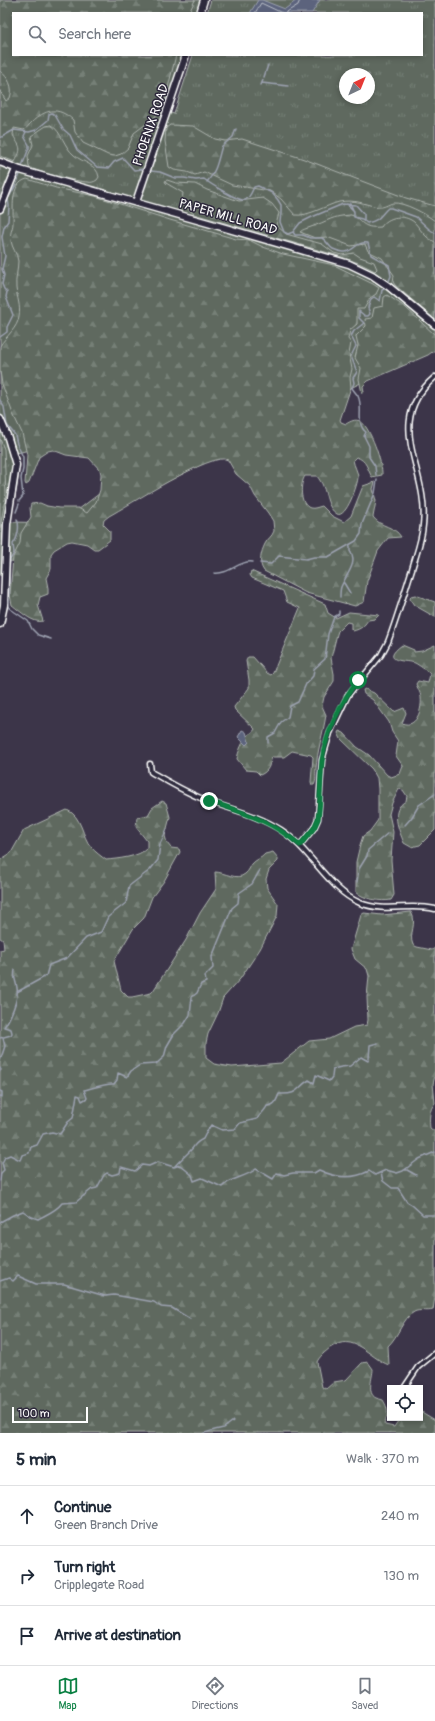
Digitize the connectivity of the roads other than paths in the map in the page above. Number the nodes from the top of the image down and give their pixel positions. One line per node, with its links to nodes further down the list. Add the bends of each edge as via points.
1 (204, 0): 2 (main road)
2 (200, 12)
3 (186, 56): 6 (main road, PHOENIX ROAD)
4 (0, 162): 5 (main road, PAPER MILL ROAD)
5 (16, 169): 6 (main road, PAPER MILL ROAD); 7 (main road)
6 (136, 202): 8 (main road, PAPER MILL ROAD, via 349,264 388,286)
7 (0, 209)
8 (435, 325)
9 (435, 377): 13 (street, via 414,403 409,426 410,443 424,503 420,543 388,642 381,655 348,694 330,733 322,760 318,819)
10 (0, 419): 11 (main road, via 16,465 7,524 4,605)
11 (0, 624)
12 (150, 764): 13 (street, via 152,772 183,790 262,820 281,830)
13 (300, 845): 14 (street, via 343,893 358,902 383,909 417,906)
14 (435, 909)
15 (435, 1353): 16 (street, via 418,1367)
16 (406, 1385)

